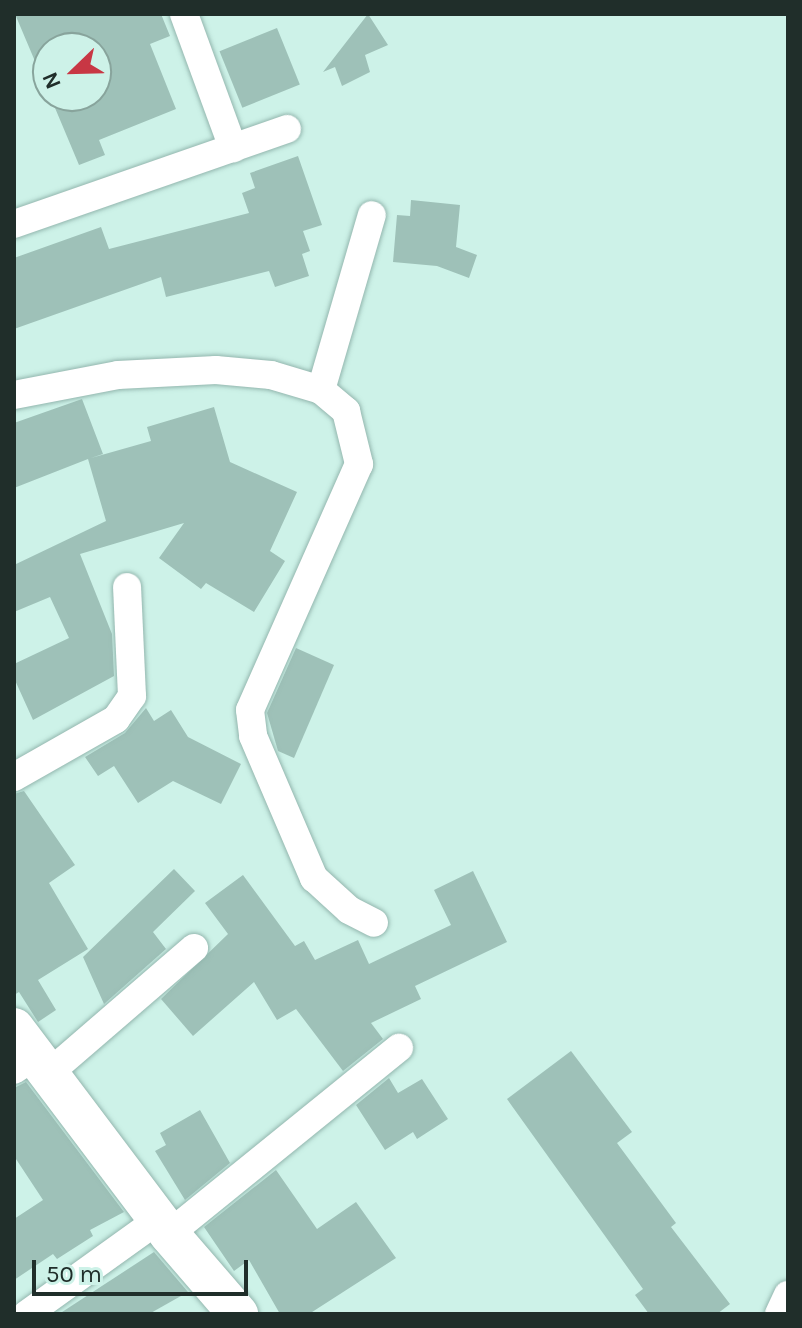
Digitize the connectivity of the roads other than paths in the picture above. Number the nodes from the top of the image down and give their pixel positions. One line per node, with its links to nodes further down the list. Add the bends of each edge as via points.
1 (184, 14): 3 (street)
2 (287, 129): 3 (street)
3 (233, 148): 5 (street)
4 (372, 215): 6 (street)
5 (14, 224)
6 (321, 390): 7 (street, via 271,375 216,370 118,375); 10 (street, via 346,411 359,464 250,710 253,736 314,878 349,910)
7 (14, 395)
8 (127, 587): 9 (street, via 132,696 116,719)
9 (14, 777)
10 (374, 923)
11 (194, 948): 13 (street)
12 (399, 1048): 14 (street)
13 (28, 1057): 14 (street)
14 (163, 1227): 16 (street); 17 (street)
15 (788, 1295): 18 (street)
16 (27, 1314)
17 (238, 1314)
18 (779, 1314)

